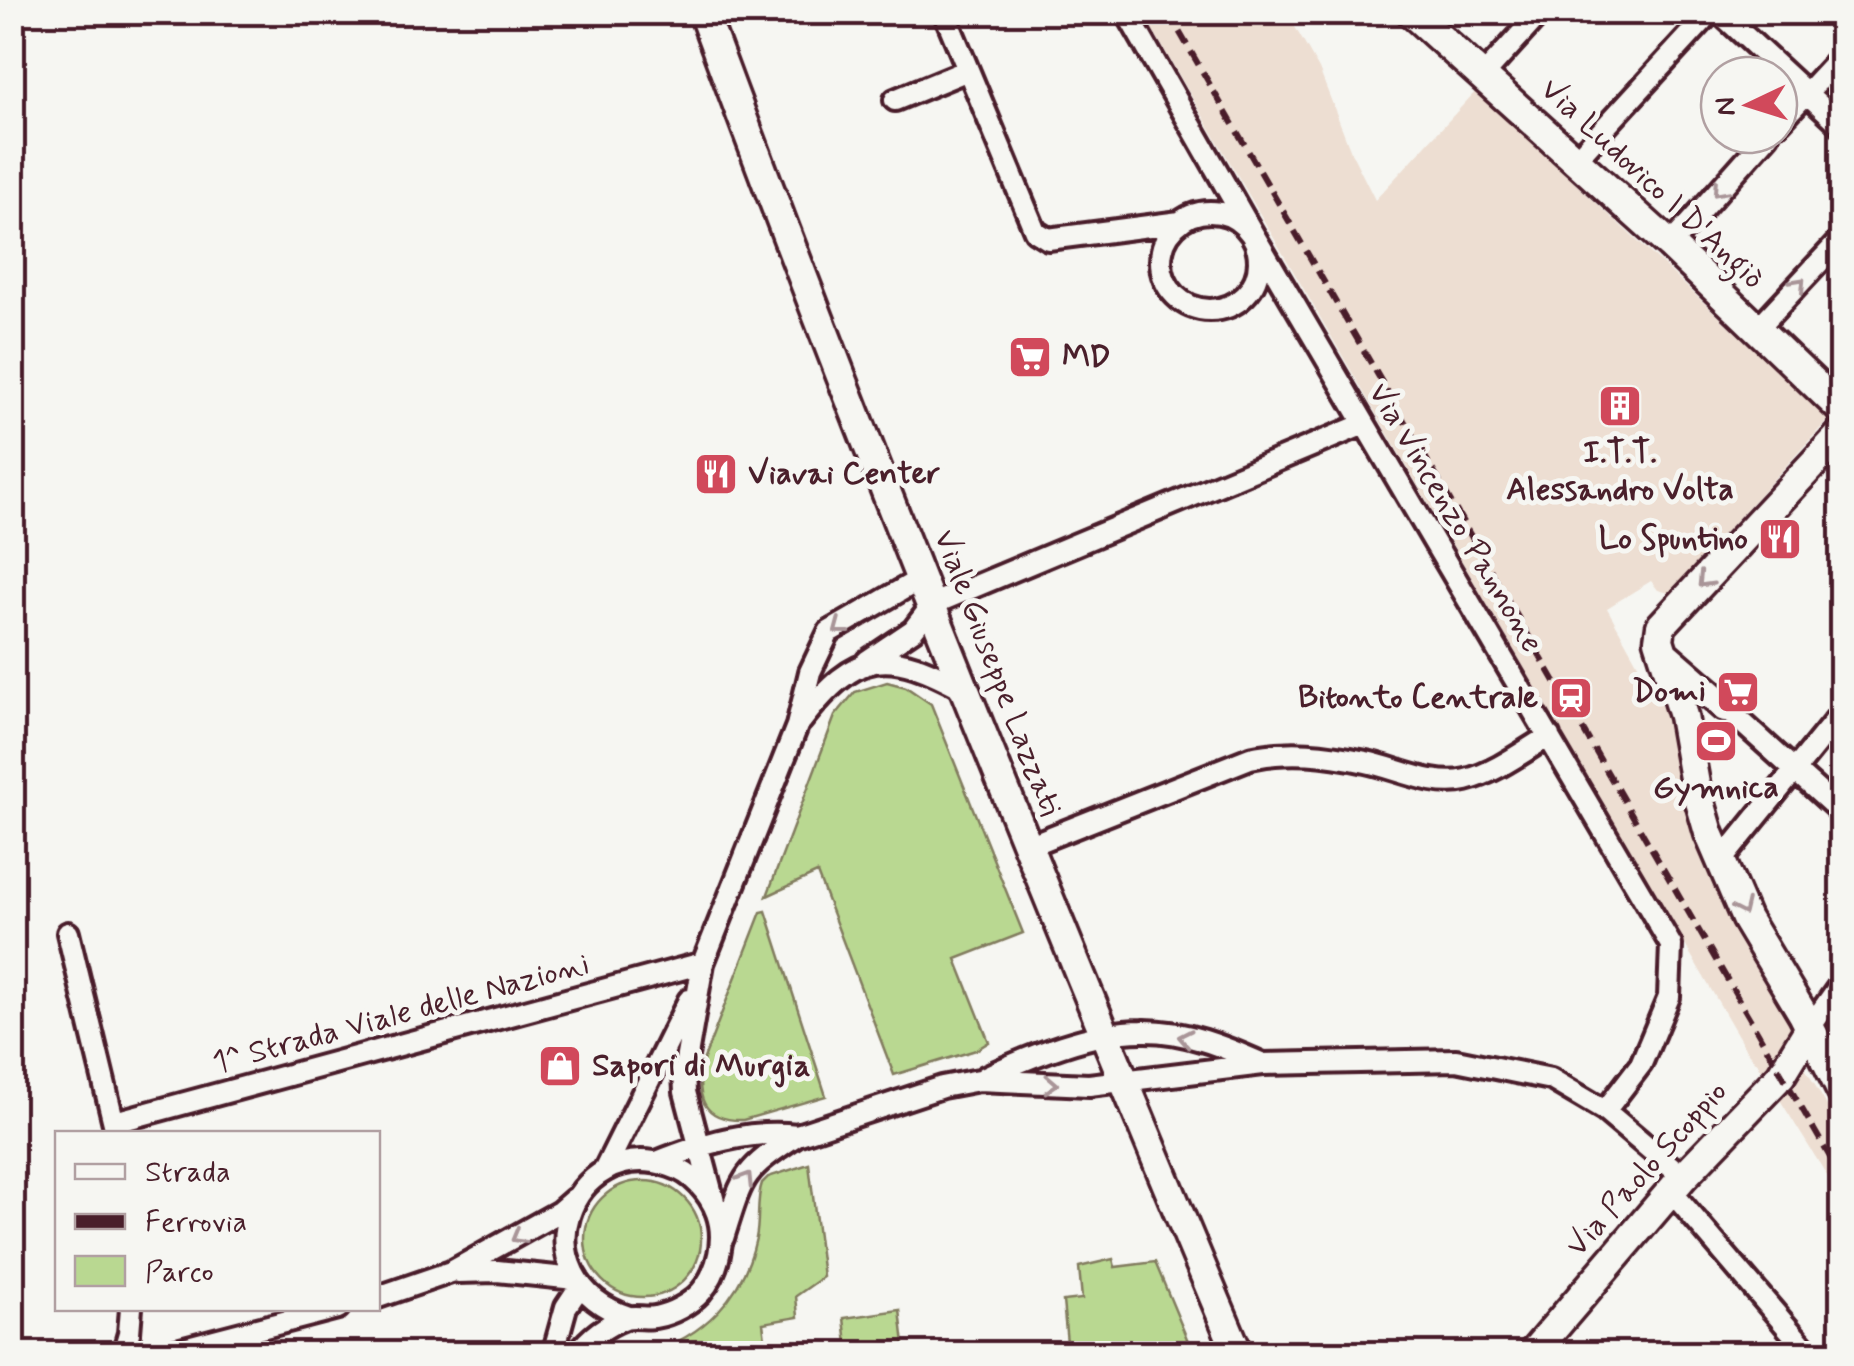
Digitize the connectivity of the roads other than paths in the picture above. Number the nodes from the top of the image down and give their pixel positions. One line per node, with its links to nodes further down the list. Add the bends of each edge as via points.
1 (944, 12): 8 (street)
2 (1412, 12): 9 (street, Via Ludovico I D'Angiò)
3 (1541, 12): 9 (street)
4 (1715, 12): 10 (street); 15 (street)
5 (1128, 15): 17 (street, Via Vincenzo Pannone)
6 (707, 20): 24 (street, Viale Giuseppe Lazzati)
7 (1842, 55): 10 (street)
8 (968, 70): 11 (street); 16 (street, via 1035,231 1048,239)
9 (1482, 77): 15 (street, Via Ludovico I D'Angiò)
10 (1806, 93): 12 (street); 13 (street)
11 (895, 100)
12 (1799, 101)
13 (1842, 126)
14 (1750, 155): 19 (street, one-way to 19)
15 (1576, 160): 19 (street, Via Ludovico I D'Angiò)
16 (1180, 222): 17 (street, via 1225,214); 17 (street, via 1163,247 1164,278 1182,303 1197,309 1230,307 1254,284 1259,267)
17 (1253, 234): 22 (street, Via Vincenzo Pannone)
18 (1842, 238): 20 (street, one-way to 18)
19 (1670, 244): 20 (street, Via Ludovico I D'Angiò)
20 (1757, 329): 21 (street, Via Ludovico I D'Angiò)
21 (1842, 410)
22 (1364, 424): 24 (street); 32 (street, Via Vincenzo Pannone)
23 (1842, 432): 25 (street, one-way to 25)
24 (928, 591): 26 (street, via 913,630); 27 (street, Viale Giuseppe Lazzati); 31 (street, one-way to 31, via 829,632 810,672)
25 (1662, 639): 28 (street); 30 (street)
26 (867, 662): 27 (street, via 904,662); 31 (street, via 824,692)
27 (966, 690): 35 (street, Viale Giuseppe Lazzati)
28 (1724, 707): 30 (street); 33 (street)
29 (1842, 712): 33 (street)
30 (1683, 716): 36 (street, via 1698,797)
31 (797, 726): 38 (street)
32 (1549, 736): 35 (street, via 1465,780 1308,753 1250,758); 47 (street, Via Vincenzo Pannone, via 1671,944 1669,998 1641,1064)
33 (1794, 772): 34 (street); 36 (street)
34 (1842, 813)
35 (1028, 846): 42 (street, Viale Giuseppe Lazzati)
36 (1721, 861): 41 (street, one-way to 41)
37 (68, 933): 48 (street)
38 (703, 963): 40 (street); 48 (street, 1^ Strada Viale delle Nazioni)
39 (1842, 982): 41 (street)
40 (697, 984): 50 (street, via 684,1073); 52 (street)
41 (1809, 1028): 46 (street); 53 (street, Via Paolo Scoppio, via 1782,1075)
42 (1104, 1037): 43 (street, one-way to 42, via 1182,1036 1142,1031); 44 (street, via 1041,1051); 45 (street, Viale Giuseppe Lazzati)
43 (1262, 1064): 45 (street); 47 (street, via 1456,1060 1551,1080)
44 (978, 1080): 45 (street, one-way to 45); 49 (street)
45 (1124, 1083): 67 (street, Viale Giuseppe Lazzati)
46 (1842, 1092)
47 (1605, 1110): 53 (street)
48 (115, 1128)
49 (797, 1136): 50 (street); 56 (street, one-way to 49, via 749,1170)
50 (700, 1145): 51 (street); 55 (street)
51 (657, 1162): 52 (street); 55 (street, via 694,1180)
52 (604, 1171): 54 (street)
53 (1677, 1184): 68 (street, Via Paolo Scoppio); 69 (street)
54 (579, 1194): 57 (street, one-way to 57); 58 (street, via 565,1236)
55 (717, 1213): 56 (street)
56 (721, 1242): 62 (street, via 716,1268 692,1300 656,1317)
57 (451, 1272): 58 (street); 59 (street)
58 (578, 1283): 62 (street, via 594,1300); 65 (street)
59 (380, 1296)
60 (130, 1311): 63 (street)
61 (326, 1311): 64 (street)
62 (629, 1317): 66 (street, via 599,1331)
63 (123, 1354)
64 (161, 1354)
65 (553, 1354)
66 (576, 1354)
67 (1238, 1354)
68 (1532, 1354)
69 (1810, 1354)

